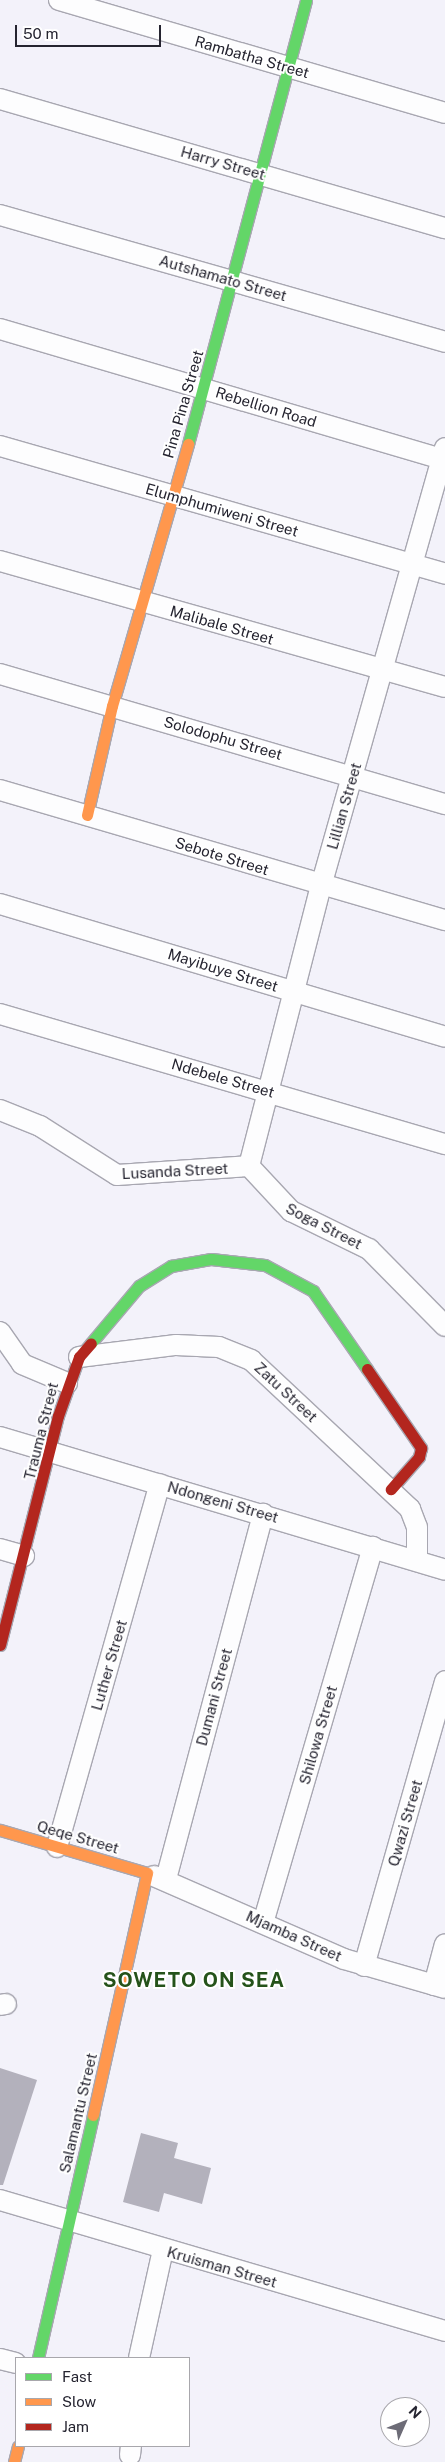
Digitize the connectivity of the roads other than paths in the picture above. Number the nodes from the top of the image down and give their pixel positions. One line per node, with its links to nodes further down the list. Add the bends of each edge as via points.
1 (59, 0): 3 (street, Rambatha Street)
2 (306, 0): 3 (street, Pina Pina Street)
3 (285, 67): 5 (street, Rambatha Street); 6 (street, Pina Pina Street)
4 (0, 99): 6 (street, Harry Street)
5 (445, 113)
6 (260, 174): 8 (street, Harry Street); 9 (street, Pina Pina Street)
7 (0, 214): 9 (street, Autshamato Street)
8 (445, 228)
9 (232, 281): 11 (street, Autshamato Street); 12 (street, Pina Pina Street)
10 (0, 329): 12 (street, Rebellion Road)
11 (445, 342)
12 (204, 388): 14 (street, Rebellion Road); 15 (street, Pina Pina Street)
13 (0, 446): 15 (street, Elumphumiweni Street)
14 (444, 456): 17 (street, Lillian Street)
15 (172, 496): 17 (street, Elumphumiweni Street); 19 (street, Pina Pina Street)
16 (0, 561): 19 (street, Malibale Street)
17 (415, 565): 18 (street, Elumphumiweni Street); 20 (street, Lillian Street)
18 (445, 574)
19 (142, 602): 20 (street, Malibale Street); 23 (street, Pina Pina Street)
20 (385, 670): 22 (street, Malibale Street); 24 (street, Lillian Street)
21 (0, 674): 23 (street, Solodophu Street)
22 (445, 688)
23 (112, 706): 24 (street, Solodophu Street); 27 (street, Pina Pina Street)
24 (352, 776): 26 (street, Solodophu Street); 28 (street, Lillian Street)
25 (0, 790): 27 (street, Sebote Street)
26 (445, 804)
27 (87, 815): 28 (street, Sebote Street)
28 (321, 886): 30 (street, Sebote Street); 31 (street, Lillian Street)
29 (0, 904): 31 (street, Mayibuye Street)
30 (445, 920)
31 (294, 992): 33 (street, Mayibuye Street); 34 (street, Lillian Street)
32 (0, 1014): 34 (street, Ndebele Street)
33 (445, 1037)
34 (266, 1090): 36 (street, Ndebele Street); 37 (street, Lillian Street)
35 (0, 1110): 37 (street, Lusanda Street, via 40,1126 117,1175)
36 (445, 1144)
37 (249, 1166): 38 (street, Soga Street, via 291,1211 338,1231 374,1253)
38 (445, 1326)
39 (0, 1332): 41 (street, via 22,1364)
40 (79, 1357): 41 (street, Trauma Street); 45 (street, Zatu Street, via 176,1345 239,1353 263,1370); 45 (street, Trauma Street, via 139,1286 171,1266 211,1260 285,1272 323,1303 419,1441 419,1458)
41 (67, 1383): 43 (street, Trauma Street)
42 (0, 1437): 43 (street, Ndongeni Street)
43 (51, 1452): 44 (street, Ndongeni Street); 49 (street, Trauma Street)
44 (160, 1484): 46 (street, Ndongeni Street); 55 (street, Luther Street)
45 (390, 1489): 50 (street, Zatu Street, via 414,1518)
46 (263, 1514): 47 (street, Ndongeni Street); 56 (street, Dumani Street)
47 (373, 1547): 50 (street, Ndongeni Street); 57 (street, Shilowa Street)
48 (0, 1549): 49 (street)
49 (24, 1556): 52 (street, Trauma Street)
50 (417, 1561): 51 (street, Ndongeni Street)
51 (445, 1570)
52 (0, 1645)
53 (445, 1681): 59 (street, Qwazi Street)
54 (0, 1830): 55 (street, Qeqe Street)
55 (56, 1847): 56 (street, Qeqe Street)
56 (156, 1876): 57 (street, Mjamba Street); 62 (street, Salamantu Street)
57 (263, 1922): 59 (street, Mjamba Street)
58 (445, 1944): 60 (street)
59 (364, 1966): 60 (street, Mjamba Street)
60 (439, 1987)
61 (0, 2200): 62 (street, Kruisman Street)
62 (69, 2221): 63 (street, Kruisman Street); 65 (street, Salamantu Street)
63 (163, 2250): 64 (street, Kruisman Street); 66 (street)
64 (445, 2332)
65 (38, 2357)
66 (139, 2357)
67 (0, 2359): 68 (street)
68 (15, 2364)
69 (18, 2447): 70 (street)
70 (14, 2462)

